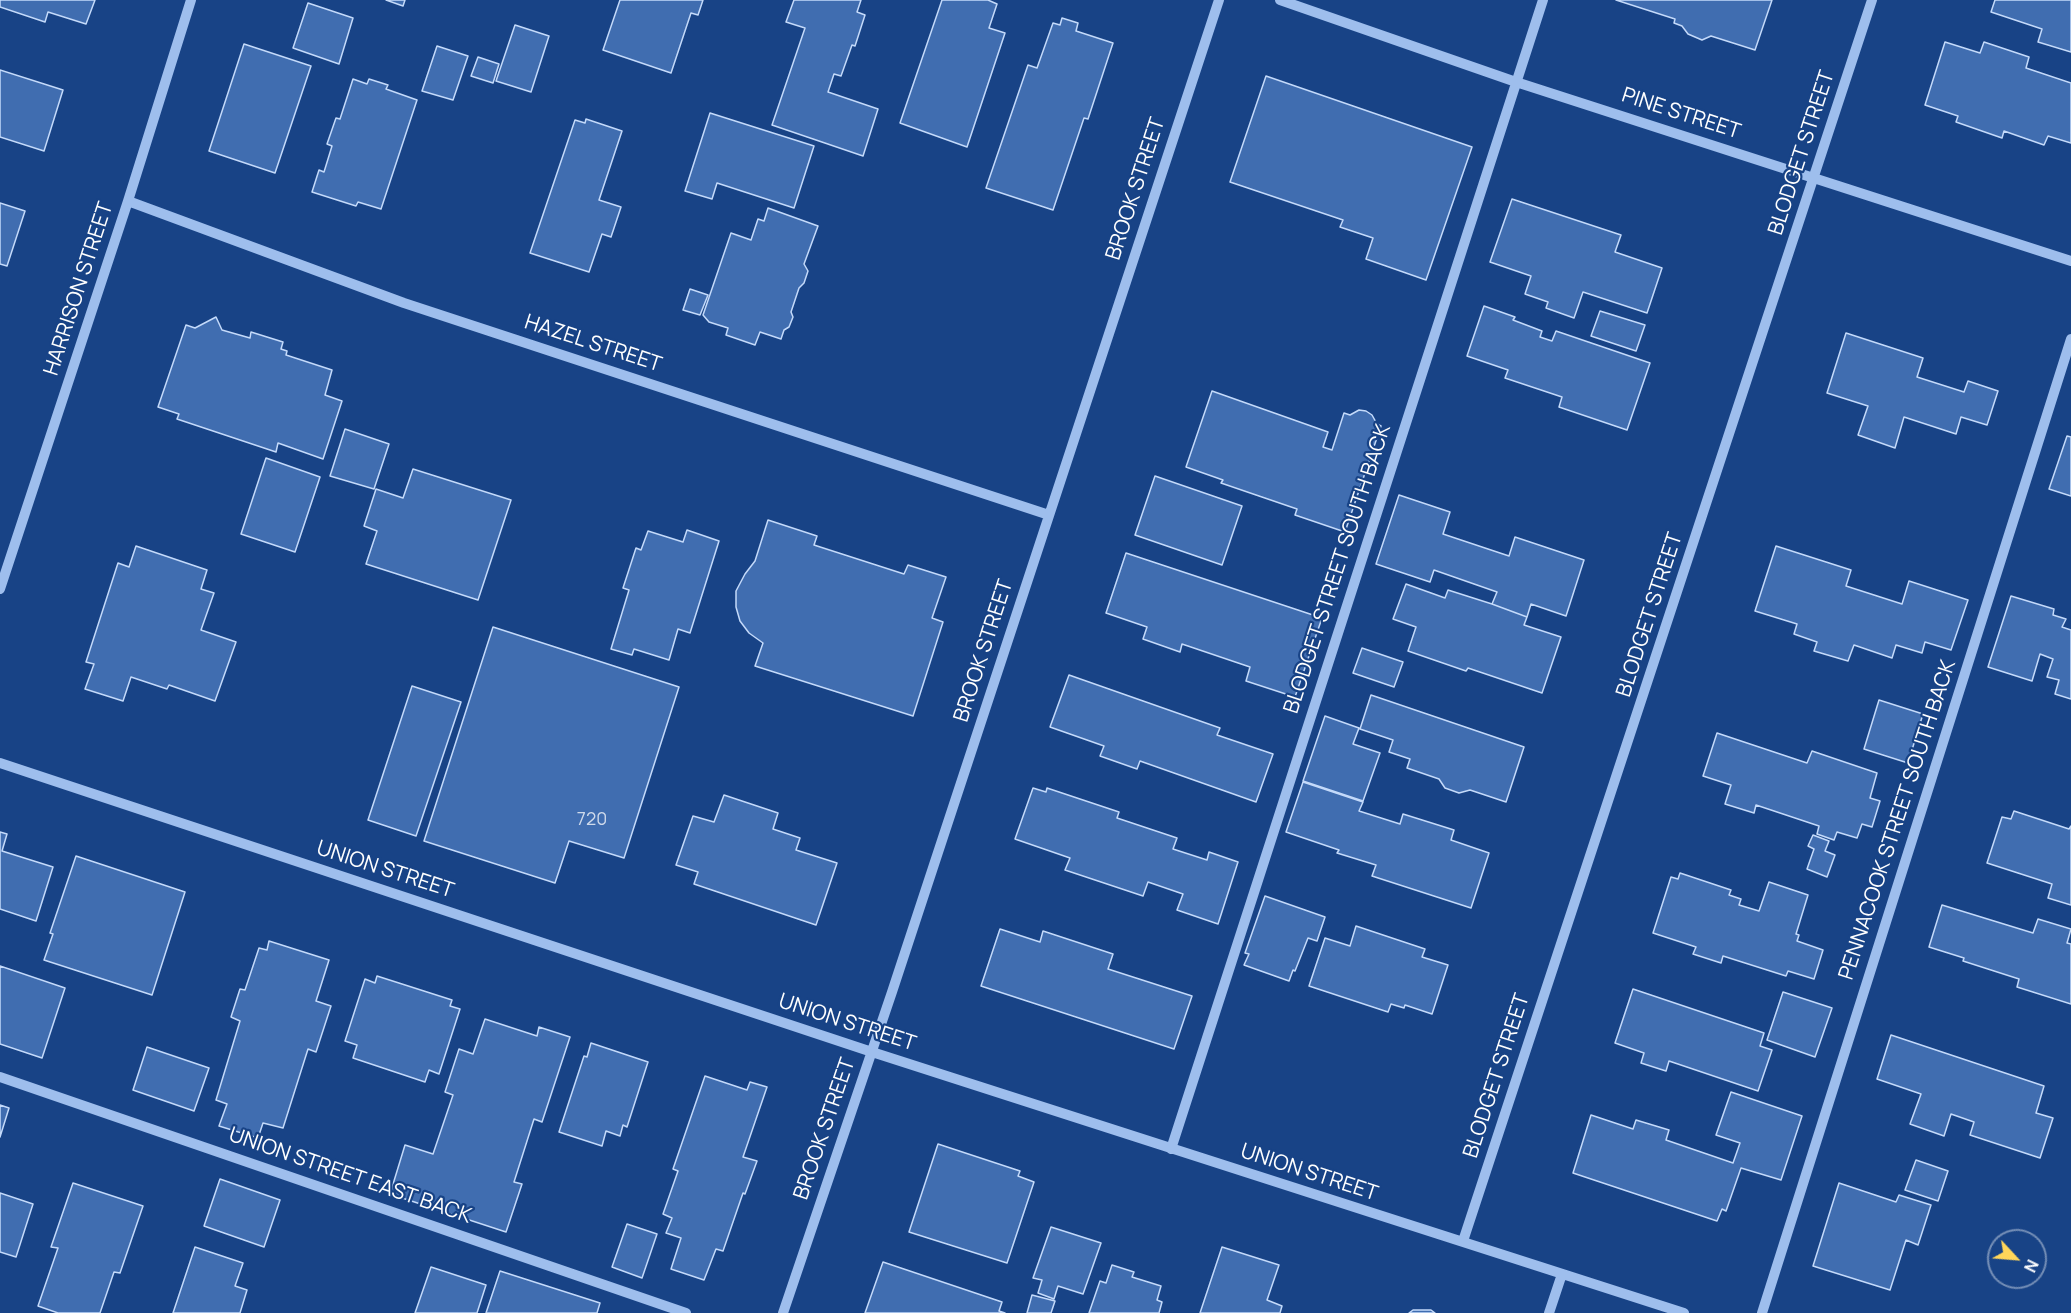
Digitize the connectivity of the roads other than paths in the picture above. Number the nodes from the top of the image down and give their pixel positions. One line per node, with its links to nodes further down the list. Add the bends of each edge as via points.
1 (191, 0): 8 (street, HARRISON STREET)
2 (1220, 0): 11 (street, BROOK STREET)
3 (1280, 0): 6 (street, PINE STREET)
4 (1543, 0): 6 (street, BLODGET STREET SOUTH BACK)
5 (1872, 0): 7 (street, BLODGET STREET)
6 (1516, 82): 7 (street, PINE STREET); 16 (street, BLODGET STREET SOUTH BACK)
7 (1815, 177): 9 (street, PINE STREET); 17 (street, BLODGET STREET)
8 (128, 201): 11 (street, HAZEL STREET, via 404,303); 12 (street, HARRISON STREET)
9 (2071, 261)
10 (2071, 339): 23 (street, PENNACOOK STREET SOUTH BACK)
11 (1049, 515): 14 (street, BROOK STREET)
12 (0, 589)
13 (0, 764): 14 (street, UNION STREET)
14 (872, 1052): 16 (street, UNION STREET); 20 (street, BROOK STREET)
15 (0, 1077): 19 (street, UNION STREET EAST BACK)
16 (1171, 1149): 17 (street, UNION STREET)
17 (1463, 1242): 18 (street, UNION STREET)
18 (1562, 1274): 21 (street); 22 (street, UNION STREET)
19 (686, 1313)
20 (783, 1313)
21 (1549, 1313)
22 (1684, 1313)
23 (1762, 1313)

